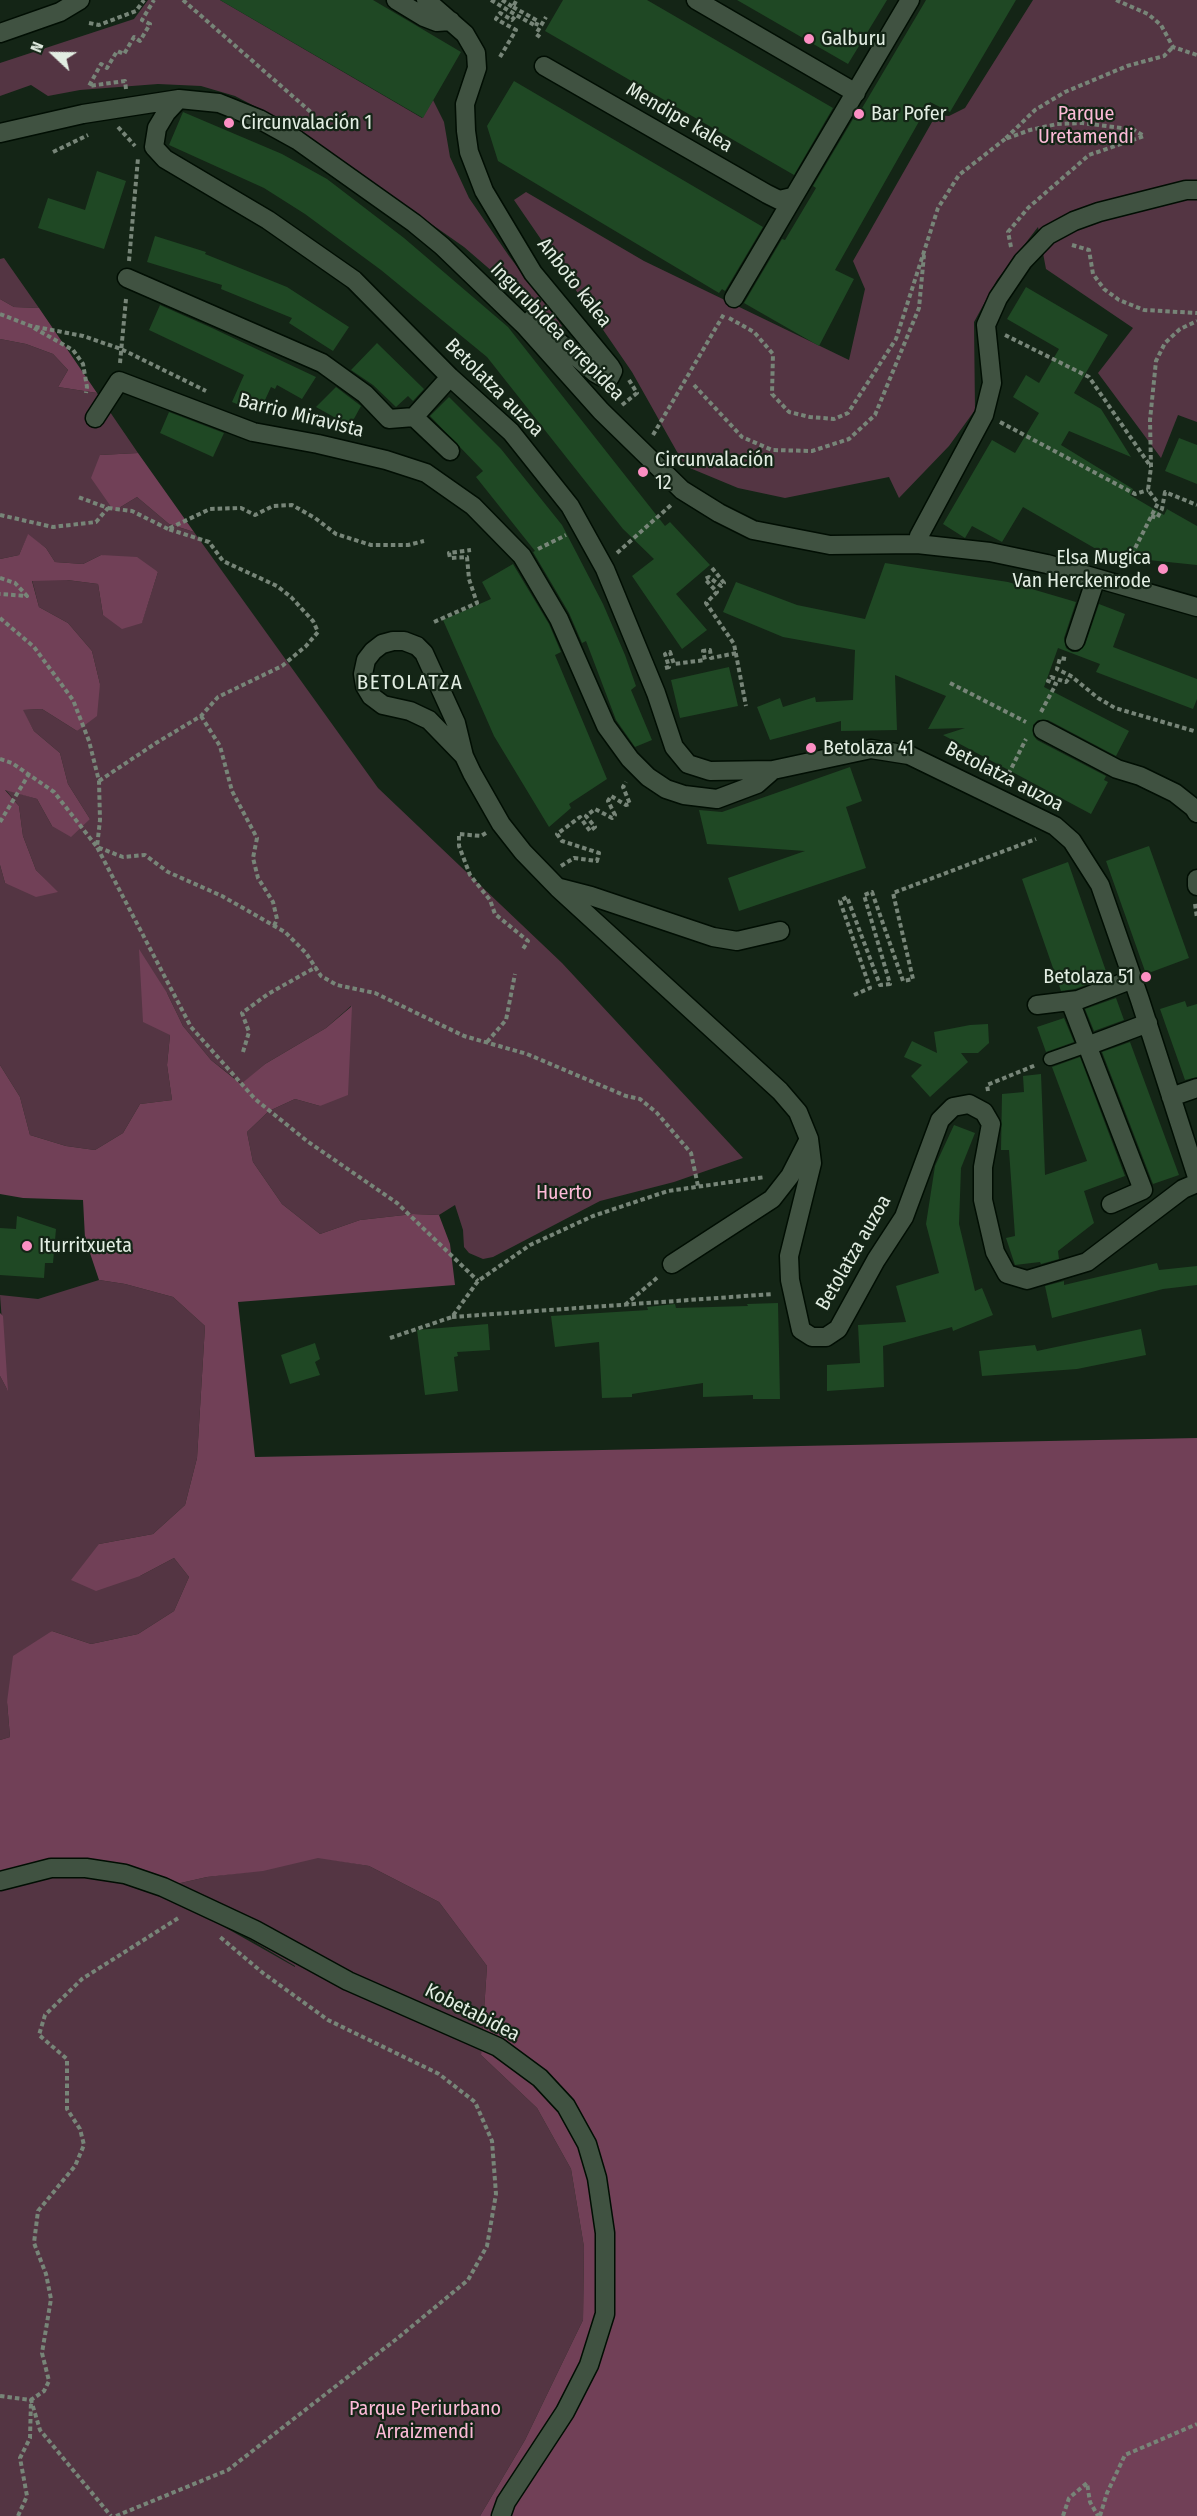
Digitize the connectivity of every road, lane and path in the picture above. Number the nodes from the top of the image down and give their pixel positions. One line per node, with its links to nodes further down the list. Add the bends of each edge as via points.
1 (80, 0): 18 (street, via 60,12)
2 (144, 0): 17 (path, via 136,11 99,25)
3 (154, 0): 24 (path, via 142,20 150,24 140,41 134,37 124,54 117,51 108,68 101,64 89,87 125,81)
4 (183, 0): 28 (path, via 313,114)
5 (396, 0): 16 (street, via 436,22)
6 (426, 0): 16 (street)
7 (491, 0): 14 (path)
8 (502, 0): 13 (path)
9 (696, 0): 25 (street)
10 (910, 0): 25 (street)
11 (1116, 0): 20 (path, via 1148,14 1161,25)
12 (516, 1): 13 (path)
13 (513, 7): 14 (path, via 538,21 536,26)
14 (516, 15): 22 (path, via 513,20 500,13 496,19 516,30)
15 (546, 17): 19 (path, via 536,34)
16 (451, 21): 38 (street, Anboto kalea, via 465,34 476,53 477,68 465,104 466,131 469,152 484,191 533,273 610,366 610,377 595,373 499,289)
17 (89, 23)
18 (0, 33)
19 (540, 37)
20 (1173, 47): 21 (path); 31 (path, via 1164,56 1127,66 1065,92 1035,110)
21 (1197, 55)
22 (500, 57)
23 (544, 66): 34 (street, Mendipe kalea, via 767,194 779,200)
24 (126, 93)
25 (856, 93): 34 (street)
26 (179, 99): 29 (street, Ingurubidea errepidea, via 83,114); 38 (street, Ingurubidea errepidea, via 219,104 259,119 297,140 414,223); 49 (street, Betolatza auzoa, via 157,128 154,147 165,159 268,220 354,280)
27 (114, 123): 39 (path, via 139,151)
28 (314, 131)
29 (0, 133)
30 (91, 134): 32 (path)
31 (1005, 139): 36 (path, via 959,175 938,208); 37 (path, via 1057,124 1082,123 1128,129 1143,136 1089,155 1028,208 1008,232)
32 (54, 152)
33 (1197, 190): 45 (street, via 1099,212 1048,235 1010,279)
34 (792, 197): 40 (street)
35 (1066, 243): 41 (path, via 1089,250 1094,274 1104,289 1119,300 1144,310)
36 (926, 246): 43 (path, via 896,339 848,413 834,419 789,412 772,394 773,354 754,332); 51 (path, via 919,308 875,415 849,439 812,452 772,450 742,437)
37 (1015, 252)
38 (470, 275): 55 (street, Ingurubidea errepidea, via 525,326)
39 (127, 278): 47 (path); 54 (street, Barrio Miravista, via 322,363 365,394 389,419)
40 (734, 298): 43 (path)
41 (1197, 313)
42 (0, 314): 46 (path)
43 (723, 315): 58 (path)
44 (1197, 321): 59 (path, via 1180,329 1165,343 1156,361 1150,420)
45 (986, 325): 53 (street, via 993,383); 59 (path, via 1089,377)
46 (31, 326): 47 (path, via 83,336); 52 (path, via 73,350 83,364 87,387)
47 (122, 349): 50 (path)
48 (625, 375): 55 (path, via 637,393)
49 (450, 377): 54 (street); 74 (street, Betolatza auzoa, via 511,432 570,506)
50 (119, 381): 56 (street); 60 (street, Barrio Miravista, via 253,432 386,460 426,473)
51 (694, 385)
52 (84, 402)
53 (984, 415): 61 (path, via 1135,494); 71 (street)
54 (414, 417): 57 (street)
55 (608, 417): 58 (street, Ingurubidea errepidea)
56 (95, 418)
57 (450, 451)
58 (644, 451): 62 (street, Ingurubidea errepidea)
59 (1151, 467): 61 (path)
60 (438, 482): 73 (street, Betolatza auzoa, via 474,506)
61 (1148, 490): 67 (path, via 1158,503)
62 (685, 492): 71 (street, Ingurubidea errepidea, via 753,530 830,545); 74 (path, via 623,550)
63 (78, 497): 65 (path)
64 (1197, 505): 67 (path, via 1165,492 1157,518)
65 (108, 508): 66 (path, via 96,522 53,527); 68 (path, via 132,511)
66 (0, 515)
67 (1151, 516): 78 (path)
68 (168, 529): 70 (path, via 210,509 241,508 255,515 273,506 292,505 336,534 371,545); 88 (path, via 209,542 222,561 277,586 313,621 318,632 282,666 218,697)
69 (572, 532): 73 (path)
70 (424, 541)
71 (917, 544): 77 (street, Ingurubidea errepidea, via 990,552)
72 (471, 550): 82 (path, via 450,553 450,558 467,557 477,603)
73 (522, 556): 93 (street, Betolatza auzoa, via 559,619 606,726 648,777 684,795 717,799 757,784)
74 (601, 562): 93 (street, Betolatza auzoa, via 656,693 674,747 688,764 710,771)
75 (712, 568): 84 (path, via 724,583 721,586 709,577 705,579 717,592 706,603)
76 (0, 578): 79 (path, via 15,582 27,596)
77 (1096, 578): 78 (street, Ingurubidea errepidea); 83 (street)
78 (1117, 584): 80 (street, Ingurubidea errepidea)
79 (0, 594)
80 (1197, 607)
81 (0, 618): 95 (path, via 34,647 73,700)
82 (434, 622)
83 (1075, 641)
84 (737, 653): 85 (path, via 711,658 710,650 703,651 705,660 674,664 670,652 665,654 669,667 665,668); 87 (path)
85 (660, 656)
86 (950, 683): 89 (path)
87 (747, 706)
88 (201, 716): 95 (path); 109 (path, via 220,746 232,791 257,838 253,858 258,878 273,902 277,919)
89 (1039, 728): 90 (path, via 1056,684 1048,681 1051,676 1066,682 1071,676 1115,708); 96 (path, via 1040,735 1031,730 1006,779); 98 (street, via 1117,769 1175,793)
90 (1196, 732)
91 (464, 756): 91 (street, via 456,723 424,653 417,646 393,640 373,651 363,674 371,696 383,705 429,720); 106 (street, Betolatza auzoa, via 501,824)
92 (0, 759): 94 (path)
93 (773, 770): 114 (street, Betolatza auzoa, via 871,749 909,755 1055,825 1072,841 1100,885)
94 (29, 774): 99 (path); 102 (path, via 54,792)
95 (99, 782): 102 (path)
96 (1016, 785)
97 (633, 787): 103 (path, via 625,782 623,787 630,804 611,796 608,801 615,814 612,818 594,809 586,816 595,827 591,831 580,817 557,834 562,841 599,853 597,861 574,858)
98 (1197, 813)
99 (0, 822)
100 (459, 834): 111 (path, via 459,846 470,875 490,900 495,914 528,941)
101 (1044, 845): 115 (path, via 1036,839 892,893 913,979 903,981 872,892 864,895 890,984 880,985 847,897 840,901 870,988)
102 (97, 847): 109 (path, via 123,856 145,855 168,872 222,896); 133 (path, via 191,1027 255,1099 397,1203)
103 (562, 866)
104 (1197, 879): 105 (street)
105 (1197, 886)
106 (558, 888): 110 (street, via 713,938 737,941); 126 (street, Betolatza auzoa, via 780,1091 798,1112)
107 (1197, 902): 108 (path)
108 (1197, 918)
109 (274, 926): 112 (path, via 285,932)
110 (780, 931)
111 (523, 949)
112 (316, 967): 119 (path, via 321,976 337,985 375,993 464,1036); 121 (path, via 242,1013 249,1032)
113 (515, 974): 119 (path, via 506,1020)
114 (1133, 979): 116 (street); 118 (street, Betolatza auzoa)
115 (854, 995)
116 (1070, 1001): 117 (street); 120 (street)
117 (1037, 1005)
118 (1148, 1023): 120 (street); 125 (street, Betolatza auzoa)
119 (487, 1042): 130 (path, via 640,1099 691,1153)
120 (1087, 1046): 122 (lane); 131 (street, via 1143,1190)
121 (243, 1052)
122 (1050, 1059): 123 (path)
123 (987, 1085)
124 (1197, 1088): 125 (street)
125 (1171, 1097): 128 (street, Betolatza auzoa)
126 (809, 1139): 127 (street); 134 (street, Betolatza auzoa, via 812,1163 789,1256)
127 (793, 1171): 130 (path); 132 (street, via 772,1198)
128 (1197, 1177)
129 (1197, 1183): 134 (street, Betolatza auzoa, via 1183,1189 1087,1262 1027,1280 1007,1274 995,1252 983,1200 983,1167 991,1124 984,1112 969,1104 953,1107 940,1120 904,1217 838,1329 826,1337 812,1337 801,1330)
130 (698, 1186): 133 (path, via 668,1191 593,1216 530,1245)
131 (1111, 1204)
132 (672, 1264): 135 (path)
133 (478, 1281): 136 (path)
134 (792, 1293): 135 (path)
135 (625, 1305): 136 (path)
136 (452, 1317): 137 (path)
137 (390, 1338)
138 (0, 1881): 147 (street, Kobetabidea, via 51,1868 86,1868 125,1874 163,1887 255,1930 348,1981 498,2047 540,2078 566,2106 587,2144 597,2178 606,2233 605,2314 589,2365 570,2403 506,2502)
139 (189, 1911): 142 (path, via 82,1979 45,2015 39,2035 67,2059 67,2109 80,2129 84,2145 75,2166 38,2211 34,2243 51,2299 42,2353 49,2381 44,2391)
140 (217, 1934): 146 (path, via 328,2020 439,2074 475,2102 492,2141 496,2194 487,2246 468,2280 228,2470)
141 (0, 2396): 142 (path)
142 (31, 2400): 144 (path, via 30,2438 20,2458 27,2496); 145 (path, via 40,2430)
143 (1197, 2424): 149 (path, via 1125,2455)
144 (18, 2516)
145 (111, 2516)
146 (116, 2516)
147 (501, 2516)
148 (1063, 2516): 149 (path, via 1069,2498 1087,2483 1090,2502)
149 (1099, 2516)

